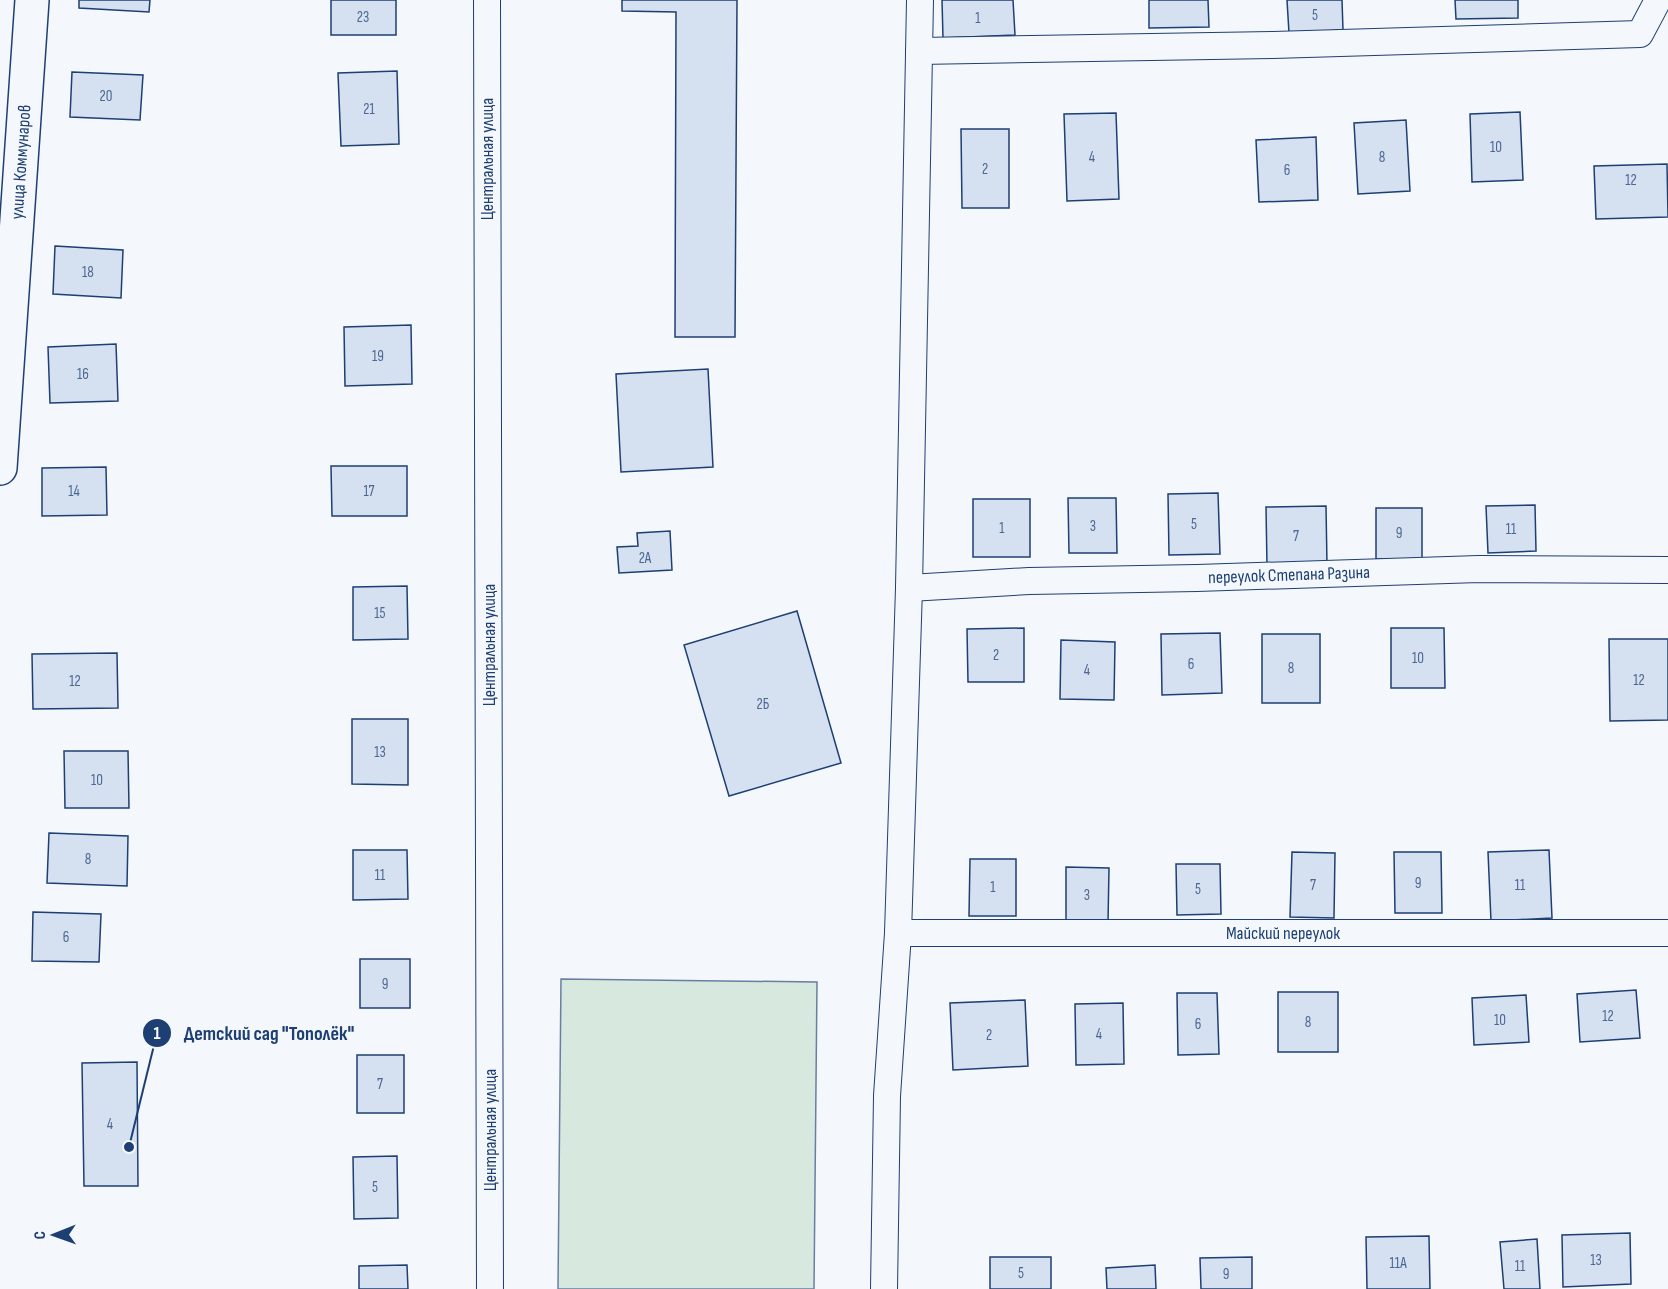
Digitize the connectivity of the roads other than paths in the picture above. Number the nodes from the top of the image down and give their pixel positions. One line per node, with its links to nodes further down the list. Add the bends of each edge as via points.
1 (32, 0): 6 (street, улица Коммунаров)
2 (487, 0): 11 (street, Центральная улица)
3 (920, 0): 5 (street)
4 (1658, 0): 5 (street, via 1640,34)
5 (919, 51): 8 (street)
6 (0, 468)
7 (1668, 570): 8 (street, переулок Степана Разина, via 1479,569)
8 (909, 588): 9 (street)
9 (898, 933): 10 (street, Майский переулок); 12 (street, via 887,1096)
10 (1668, 933)
11 (490, 1289)
12 (884, 1289)

